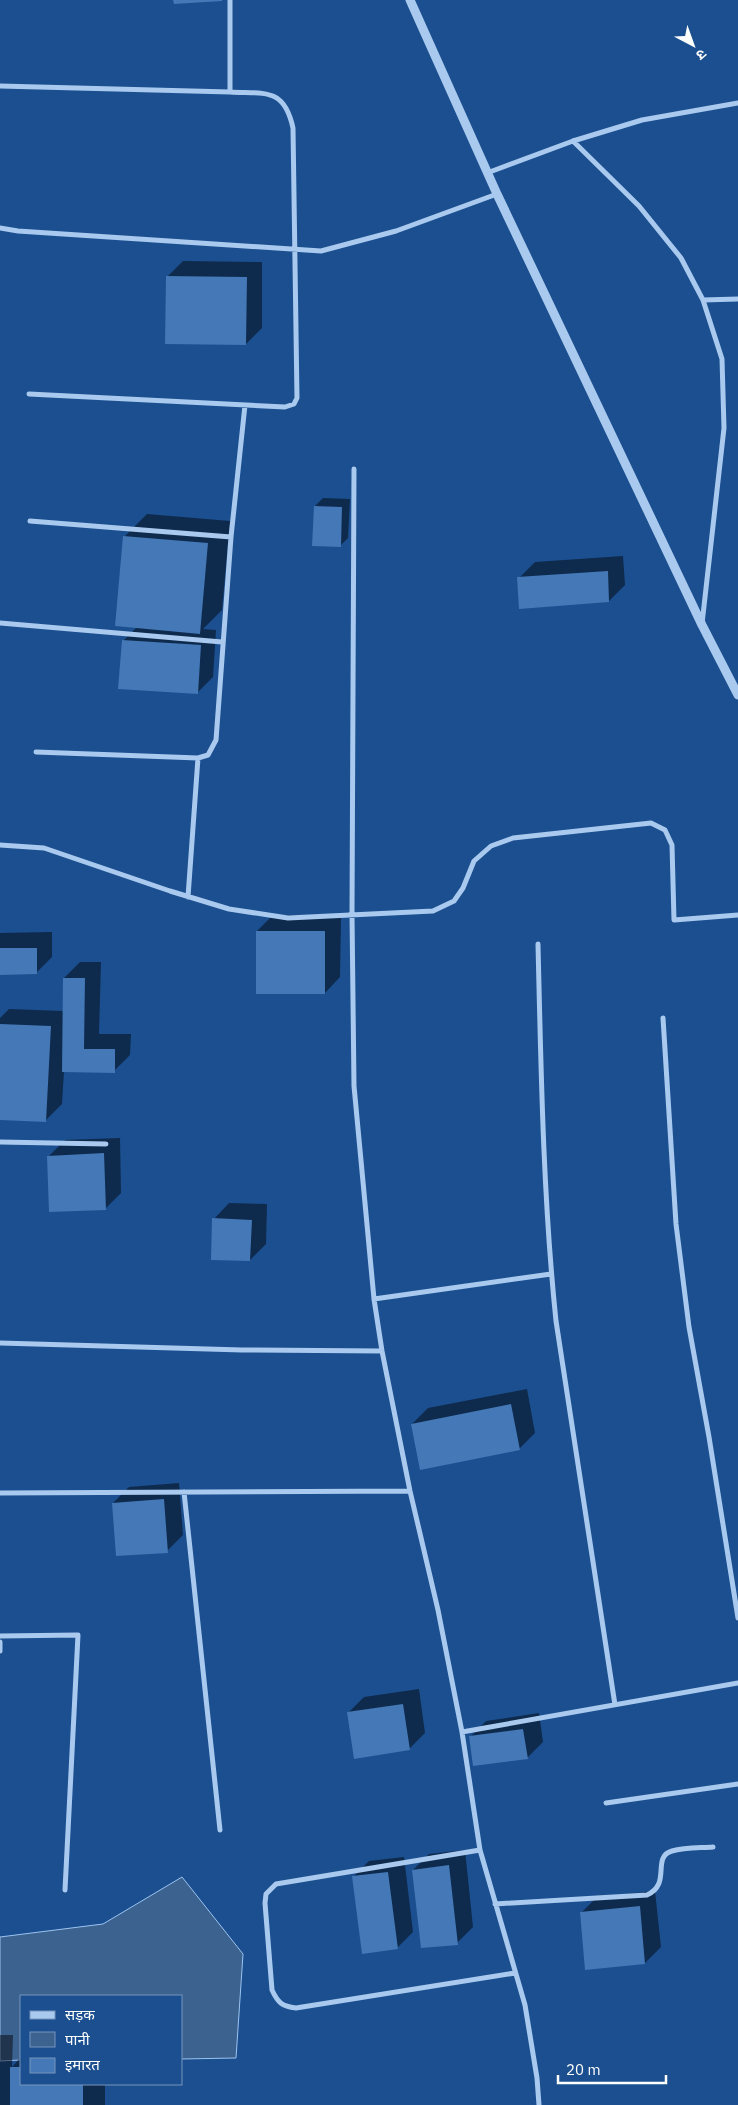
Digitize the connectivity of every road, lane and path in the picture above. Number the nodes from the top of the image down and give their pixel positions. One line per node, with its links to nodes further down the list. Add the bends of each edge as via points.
1 (230, 0): 4 (street)
2 (410, 0): 7 (street)
3 (0, 86): 4 (street)
4 (230, 92): 10 (street, via 271,94 282,100 290,111)
5 (738, 103): 6 (street, via 642,120)
6 (573, 141): 7 (street); 12 (street, via 639,206 681,258)
7 (487, 173): 8 (street)
8 (497, 194): 10 (street, via 386,233 321,251); 19 (street)
9 (0, 228): 10 (street)
10 (295, 249): 14 (street, via 297,398 294,404 285,408)
11 (738, 299): 12 (street)
12 (703, 300): 19 (street, via 722,360 724,428)
13 (29, 394): 14 (street)
14 (245, 405): 17 (street)
15 (354, 469): 26 (street)
16 (30, 520): 17 (street)
17 (231, 537): 20 (street)
18 (0, 623): 20 (street)
19 (702, 625): 21 (street)
20 (222, 642): 23 (street, via 216,740 208,755)
21 (738, 695)
22 (36, 752): 23 (street)
23 (198, 758): 25 (street)
24 (0, 845): 25 (street, via 44,848)
25 (188, 896): 26 (street, via 229,909 288,918)
26 (352, 914): 27 (street, via 433,911 454,901 474,861 491,846 514,838 651,823 665,830 672,845 674,920); 33 (street, via 354,1086)
27 (738, 915)
28 (538, 944): 32 (street)
29 (663, 1018): 39 (street, via 678,1233 689,1327)
30 (0, 1142): 31 (street)
31 (106, 1144)
32 (551, 1274): 33 (street); 44 (street)
33 (374, 1299): 35 (street)
34 (0, 1342): 35 (street)
35 (382, 1351): 36 (street)
36 (410, 1491): 37 (street); 45 (street)
37 (184, 1492): 38 (street); 48 (street)
38 (0, 1493)
39 (738, 1618)
40 (0, 1636): 51 (street, via 78,1635)
41 (0, 1642): 42 (street)
42 (0, 1651)
43 (738, 1683): 44 (street)
44 (615, 1705): 45 (street)
45 (462, 1732): 50 (street)
46 (738, 1784): 47 (street)
47 (606, 1803)
48 (220, 1830)
49 (713, 1847): 52 (street, via 673,1850 666,1854 660,1885 647,1895)
50 (480, 1850): 52 (street); 53 (street, via 276,1884 270,1888 265,1903 272,1990 284,2006 296,2008)
51 (65, 1890)
52 (496, 1904): 53 (street)
53 (515, 1973): 54 (street, via 525,2005)
54 (539, 2105)

